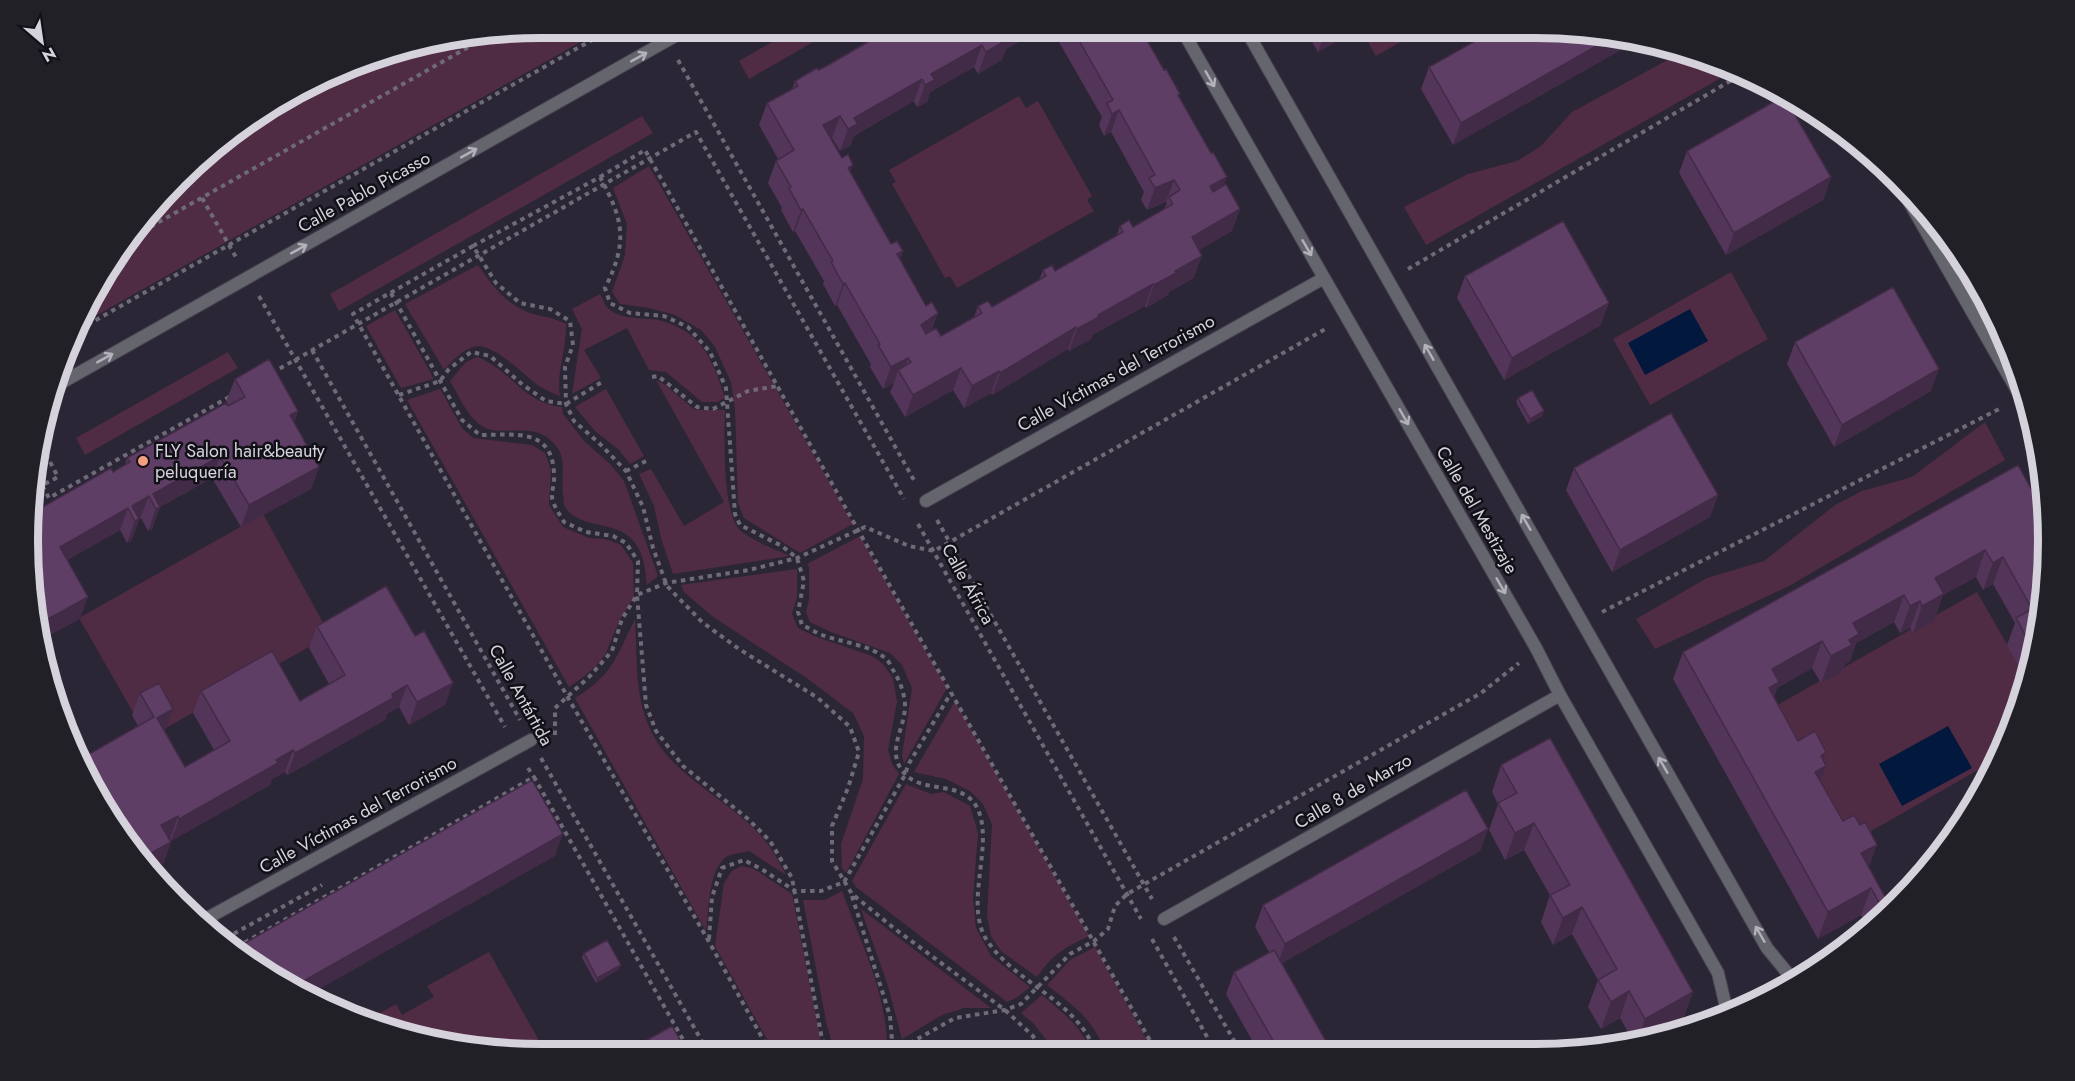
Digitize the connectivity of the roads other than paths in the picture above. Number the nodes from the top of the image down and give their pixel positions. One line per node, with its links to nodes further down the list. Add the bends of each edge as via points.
1 (672, 38): 6 (street, Calle Pablo Picasso, one-way to 1)
2 (1187, 38): 5 (street, Calle del Mestizaje, one-way to 5)
3 (1251, 38): 13 (street, Calle del Mestizaje, one-way to 3, via 1767,948)
4 (1913, 209): 7 (street)
5 (1324, 278): 8 (street, Calle Víctimas del Terrorismo); 9 (street, Calle del Mestizaje, one-way to 9)
6 (63, 382)
7 (2012, 382)
8 (926, 501)
9 (1560, 695): 12 (street, Calle 8 de Marzo); 14 (street, Calle del Mestizaje, via 1718,973)
10 (531, 740): 11 (street, Calle Víctimas del Terrorismo)
11 (208, 918)
12 (1164, 919)
13 (1789, 974)
14 (1726, 1006)

